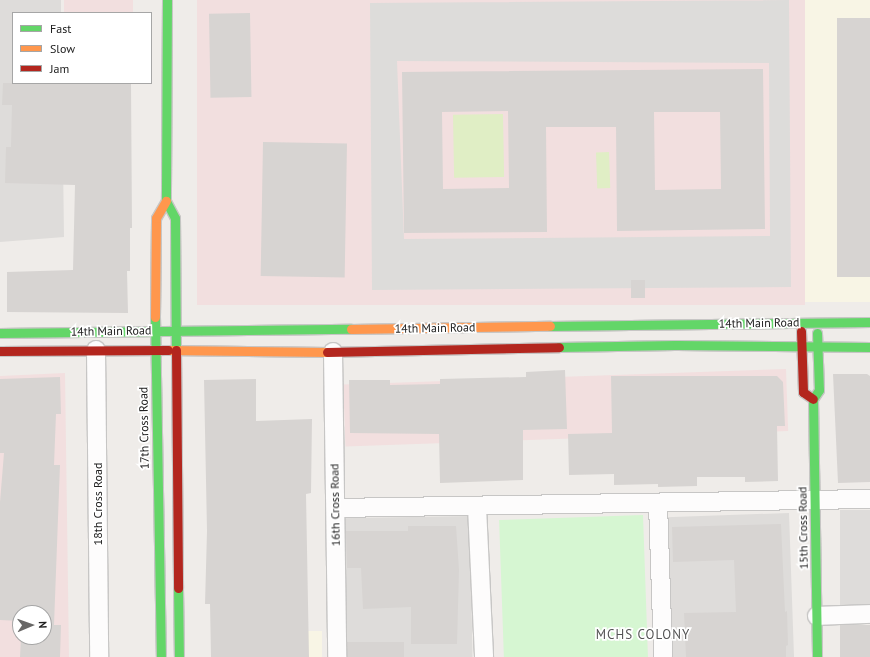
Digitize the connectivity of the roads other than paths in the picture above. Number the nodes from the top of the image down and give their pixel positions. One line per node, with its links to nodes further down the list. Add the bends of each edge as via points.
1 (167, 0): 2 (main road, 17th Cross Road)
2 (166, 201): 6 (main road, 17th Cross Road, via 156,218); 7 (main road, 17th Cross Road, via 175,218)
3 (800, 322): 4 (main road, 14th Main Road); 7 (main road, 14th Main Road, via 376,330); 9 (main road)
4 (817, 322): 5 (main road, 14th Main Road); 10 (main road, 15th Cross Road)
5 (870, 322)
6 (156, 330): 7 (main road, 14th Main Road); 8 (main road, 14th Main Road); 15 (main road, 17th Cross Road)
7 (176, 330): 13 (main road, 17th Cross Road)
8 (0, 333)
9 (802, 346): 10 (main road, 14th Main Road); 16 (main road, 14th Main Road, via 677,345); 17 (main road, via 803,392)
10 (818, 346): 11 (main road, 14th Main Road); 17 (main road, 15th Cross Road, via 819,390)
11 (870, 347)
12 (96, 350): 14 (main road, 14th Main Road); 15 (main road, 14th Main Road); 25 (street, 18th Cross Road)
13 (176, 350): 15 (main road, 14th Main Road); 16 (main road, 14th Main Road); 27 (main road, 17th Cross Road)
14 (0, 351)
15 (155, 351): 26 (main road, 17th Cross Road)
16 (333, 352): 22 (street, 16th Cross Road)
17 (813, 398): 19 (main road, 15th Cross Road)
18 (870, 499): 19 (street)
19 (815, 500): 20 (street); 24 (main road, 15th Cross Road)
20 (658, 503): 21 (street); 30 (street)
21 (477, 507): 22 (street); 29 (street)
22 (336, 508): 28 (street, 16th Cross Road)
23 (870, 614): 24 (street)
24 (817, 616): 31 (main road, 15th Cross Road)
25 (99, 657)
26 (160, 657)
27 (179, 657)
28 (337, 657)
29 (484, 657)
30 (663, 657)
31 (817, 657)

